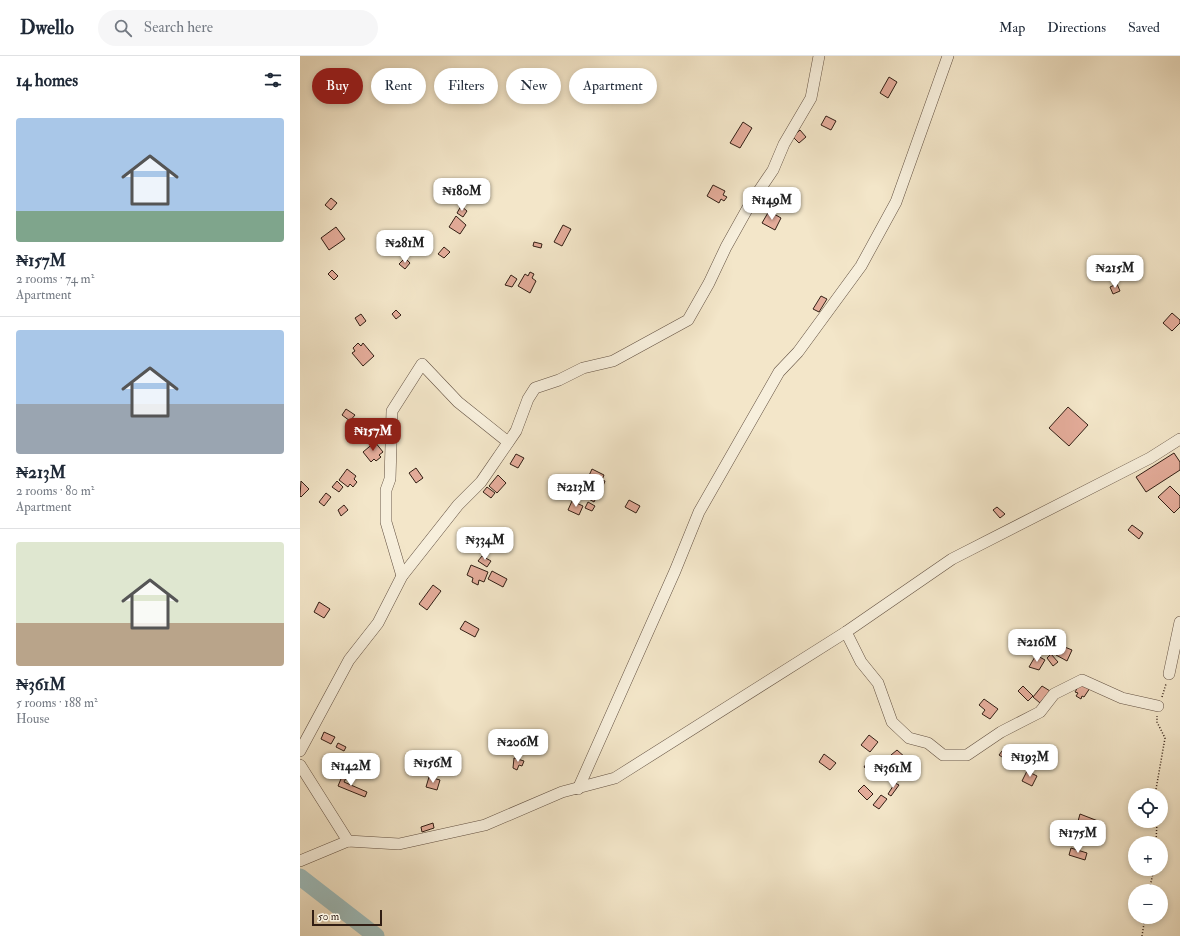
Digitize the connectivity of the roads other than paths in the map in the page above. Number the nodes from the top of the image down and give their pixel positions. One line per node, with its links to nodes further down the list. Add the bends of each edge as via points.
1 (819, 56): 4 (street, via 811,98 784,144 773,170 726,247 710,283 688,320 613,361 582,368 559,380 535,388 516,431)
2 (948, 56): 12 (street, via 896,202 861,266 798,352 779,372 699,512)
3 (1180, 439): 7 (street, via 1150,458 952,559)
4 (508, 442): 5 (street, via 481,482 458,506); 5 (street, via 458,402 422,364 392,411 386,522)
5 (402, 576): 10 (street, via 378,623 349,660)
6 (1180, 622): 8 (street)
7 (846, 632): 9 (street, via 861,662 878,682 892,722 909,738 928,743 943,755 966,755 1001,732 1040,712 1054,694 1082,680 1122,698); 12 (street, via 615,778)
8 (1169, 674)
9 (1158, 706)
10 (300, 751)
11 (300, 765): 13 (street)
12 (578, 789): 13 (street, via 562,792 485,825 399,844)
13 (348, 841): 14 (street)
14 (300, 861)

